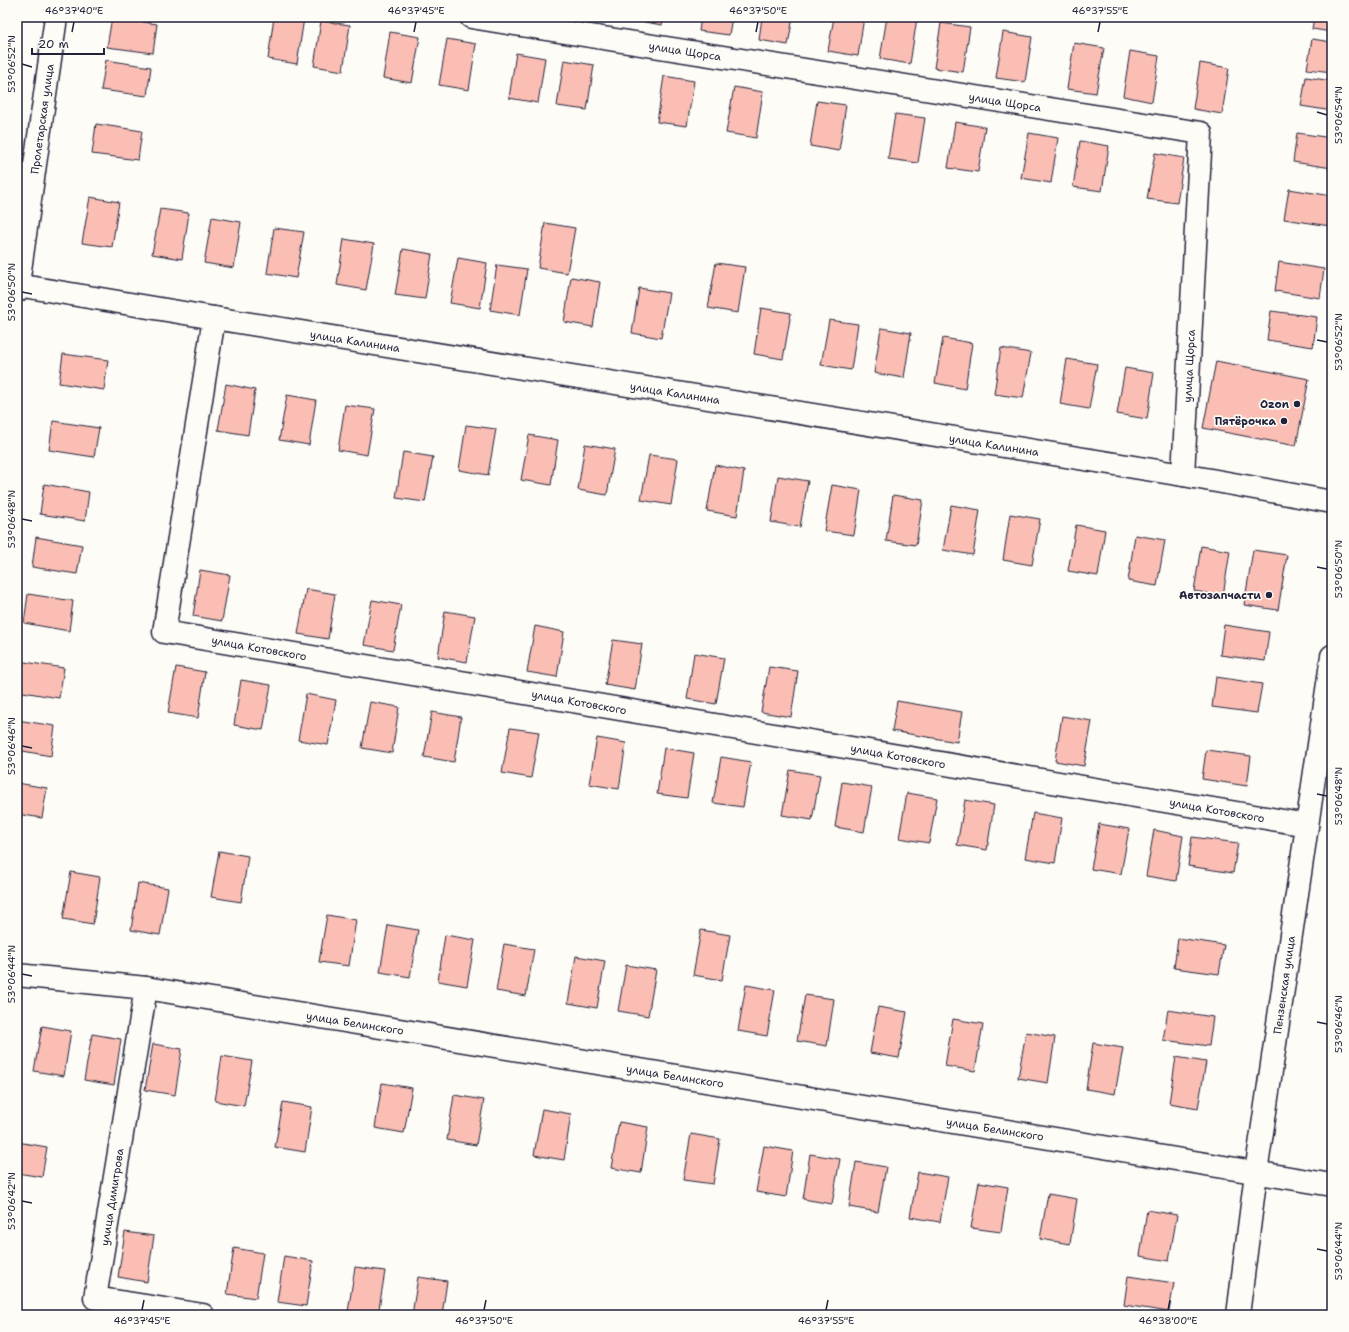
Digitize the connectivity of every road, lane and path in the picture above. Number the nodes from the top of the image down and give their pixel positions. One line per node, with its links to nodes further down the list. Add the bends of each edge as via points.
1 (56, 17): 3 (street, Пролетарская улица)
2 (471, 17): 5 (street, улица Щорса, via 1201,133)
3 (17, 287): 4 (street, улица Калинина)
4 (214, 318): 5 (street, улица Калинина); 8 (street, улица Котовского, via 164,632)
5 (1183, 476): 6 (street, улица Калинина)
6 (1332, 502)
7 (1332, 656): 8 (street, Пензенская улица)
8 (1307, 825): 11 (street, Пензенская улица)
9 (17, 975): 10 (street, улица Белинского)
10 (146, 988): 11 (street, улица Белинского); 13 (street, улица Димитрова, via 95,1298)
11 (1256, 1173): 12 (street, улица Белинского); 14 (street, Пензенская улица)
12 (1332, 1185)
13 (203, 1315)
14 (1238, 1315)

